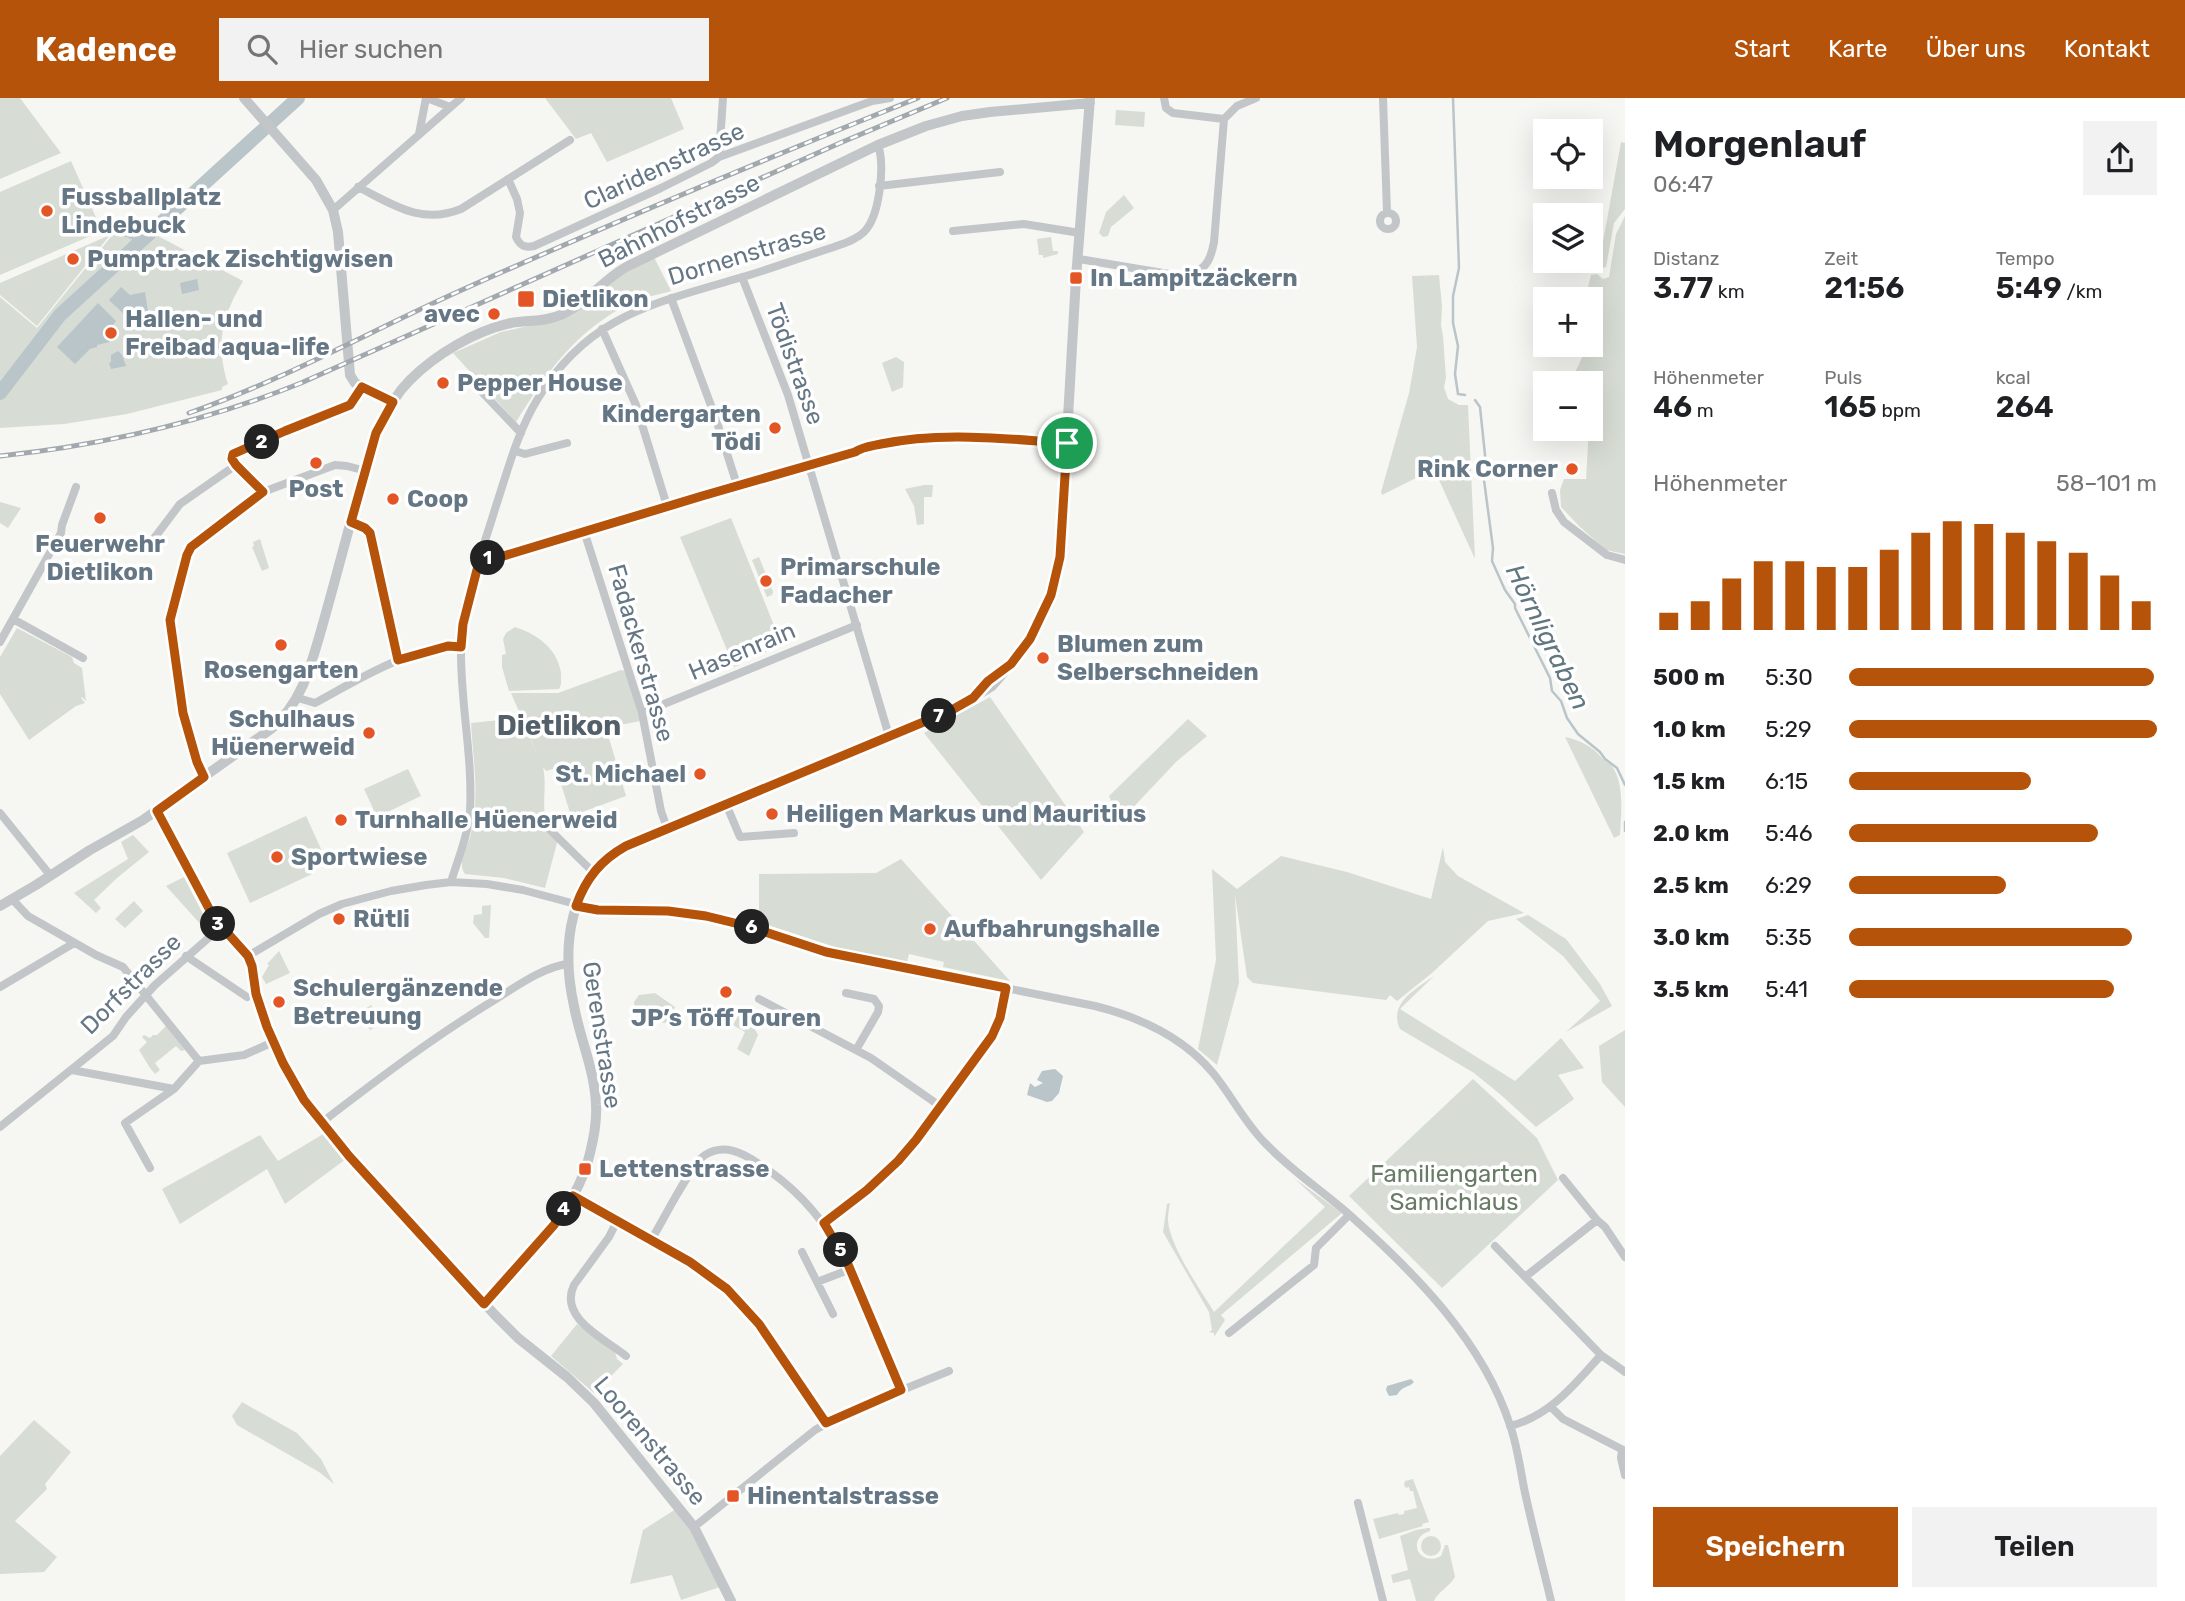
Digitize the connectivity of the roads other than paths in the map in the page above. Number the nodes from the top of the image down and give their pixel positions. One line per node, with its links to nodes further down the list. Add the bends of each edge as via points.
1 (244, 98): 20 (street, via 316,180)
2 (427, 98): 10 (street); 12 (street)
3 (461, 98): 10 (street)
4 (723, 98): 15 (street)
5 (890, 98): 15 (street, Claridenstrasse)
6 (1164, 98): 11 (street, via 1173,113)
7 (1256, 98): 11 (street, via 1237,106)
8 (1383, 98): 21 (street)
9 (1090, 100): 14 (street, Bahnhofstrasse, via 962,116); 23 (street)
10 (450, 107): 12 (street)
11 (1224, 120): 24 (street, via 1214,242 1202,269 1181,276)
12 (419, 134): 19 (street)
13 (570, 140): 17 (street)
14 (878, 145): 18 (street, Dornenstrasse, via 882,158); 30 (street, Bahnhofstrasse, via 619,271 562,315 505,325 448,351 411,379)
15 (719, 157): 17 (street, Claridenstrasse, via 528,247 516,237 519,206)
16 (1000, 172): 18 (street)
17 (508, 178): 19 (street, via 461,209 431,217 414,214)
18 (879, 186): 25 (street, Dornenstrasse, via 874,216 860,236)
19 (358, 187): 20 (street)
20 (333, 210): 28 (street, via 346,304 348,367 352,379)
21 (1387, 212): 21 (street, via 1380,222 1388,229 1396,220)
22 (953, 231): 23 (street, via 1024,224)
23 (1080, 233): 24 (street)
24 (1079, 259): 33 (street)
25 (742, 277): 26 (street, Dornenstrasse); 36 (street, Tödistrasse, via 788,395)
26 (671, 298): 27 (street, Dornenstrasse); 38 (street)
27 (602, 329): 31 (street, Dornenstrasse, via 550,380); 42 (street, via 636,405)
28 (362, 387): 30 (street); 35 (street, via 350,405 233,454)
29 (482, 392): 31 (street)
30 (393, 402): 37 (street, Bahnhofstrasse, via 376,433)
31 (521, 433): 34 (street, Dornenstrasse)
32 (567, 443): 34 (street, via 525,454)
33 (1067, 443): 36 (street, via 936,438 890,442); 56 (street, via 1060,557 1051,595 1030,639 978,694)
34 (515, 451): 46 (street, Dornenstrasse)
35 (236, 465): 40 (street); 45 (street, via 180,504)
36 (809, 465): 38 (street); 49 (street, Tödistrasse)
37 (366, 471): 40 (street, via 335,465); 43 (street, Bahnhofstrasse)
38 (737, 485): 42 (street)
39 (76, 487): 48 (street, via 61,533)
40 (263, 492): 57 (street, via 191,547 170,620 183,713)
41 (1552, 493): 47 (street, via 1564,522 1607,555)
42 (667, 506): 44 (street)
43 (351, 522): 53 (street, via 370,533); 54 (street, Bahnhofstrasse)
44 (584, 531): 46 (street, via 497,558); 55 (street, Fadackerstrasse)
45 (149, 545)
46 (480, 558): 51 (street, Dornenstrasse)
47 (1625, 560)
48 (13, 619): 50 (street); 52 (street)
49 (857, 625): 55 (street, Hasenrain); 56 (street, Tödistrasse)
50 (0, 642)
51 (461, 647): 53 (street, via 448,646); 66 (street, Dornenstrasse, via 470,812)
52 (83, 658)
53 (398, 660): 54 (street, via 315,703)
54 (298, 698): 57 (street, Bahnhofstrasse, via 271,729)
55 (642, 712): 62 (street, Fadackerstrasse)
56 (889, 736): 58 (street)
57 (204, 777): 59 (street, Bahnhofstrasse)
58 (726, 804): 62 (street); 63 (street, via 740,837)
59 (157, 811): 65 (street, Bahnhofstrasse); 70 (street)
60 (0, 813): 65 (street)
61 (548, 828): 64 (street)
62 (667, 828): 64 (street, via 616,852)
63 (794, 833)
64 (593, 872): 69 (street, Gerenstrasse)
65 (50, 875): 67 (street, Bahnhofstrasse)
66 (451, 883): 69 (street, via 499,886); 73 (street, via 342,904)
67 (12, 899): 68 (street, Bahnhofstrasse); 71 (street, via 28,916)
68 (0, 906)
69 (576, 906): 74 (street, Gerenstrasse); 76 (street, via 706,916 826,952)
70 (221, 927): 72 (street, Dorfstrasse); 73 (street, Loorenstrasse)
71 (74, 943): 75 (street); 78 (street, via 123,967)
72 (186, 956): 78 (street, Dorfstrasse); 79 (street)
73 (248, 956): 81 (street, Loorenstrasse)
74 (568, 964): 87 (street, via 538,975 481,1008); 91 (street, Gerenstrasse, via 596,1105 591,1151)
75 (0, 987)
76 (1006, 988): 86 (street, via 995,1030); 92 (street, via 1120,1013 1166,1034 1213,1073 1266,1145)
77 (846, 993): 82 (street, via 874,999 879,1006)
78 (146, 994): 83 (street); 84 (street, Dorfstrasse, via 115,1034)
79 (247, 997)
80 (759, 999): 82 (street)
81 (272, 1042): 83 (street, via 244,1055); 87 (street, Loorenstrasse)
82 (856, 1050): 86 (street)
83 (199, 1061): 85 (street)
84 (72, 1070): 85 (street); 88 (street, Dorfstrasse)
85 (174, 1089): 89 (street, via 125,1122)
86 (940, 1106): 95 (street, via 889,1171)
87 (321, 1123): 103 (street, Loorenstrasse)
88 (0, 1127)
89 (150, 1168)
90 (1563, 1178): 93 (street)
91 (573, 1196): 94 (street); 103 (street, Gerenstrasse, via 554,1225)
92 (1349, 1215): 105 (street, via 1316,1248 1314,1265); 113 (street, via 1456,1324 1490,1378)
93 (1597, 1220): 99 (street); 101 (street)
94 (617, 1221): 96 (street); 107 (street, via 574,1285 570,1303 577,1318)
95 (824, 1223): 96 (street, via 773,1173 737,1152 719,1150 696,1163); 100 (street)
96 (652, 1240): 112 (street, via 706,1272 741,1302)
97 (1495, 1246): 101 (street)
98 (802, 1252): 102 (street)
99 (1625, 1257)
100 (850, 1269): 102 (street); 110 (street)
101 (1525, 1277): 106 (street)
102 (817, 1282): 104 (street)
103 (484, 1304): 117 (street, Loorenstrasse, via 594,1402)
104 (833, 1314)
105 (1229, 1333)
106 (1601, 1355): 109 (street); 111 (street)
107 (626, 1356)
108 (949, 1371): 110 (street)
109 (1625, 1372)
110 (901, 1390): 112 (street)
111 (1551, 1407): 113 (street); 114 (street, via 1563,1419)
112 (826, 1423): 117 (street)
113 (1510, 1426): 120 (street)
114 (1624, 1451): 115 (street)
115 (1625, 1475)
116 (1358, 1503): 119 (street)
117 (694, 1527): 118 (street, Loorenstrasse)
118 (731, 1601)
119 (1383, 1601)
120 (1551, 1601)

